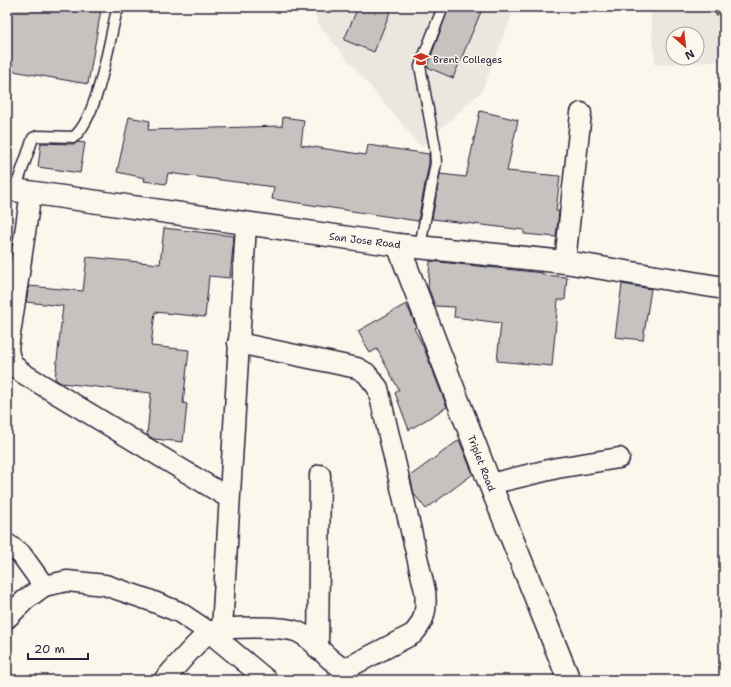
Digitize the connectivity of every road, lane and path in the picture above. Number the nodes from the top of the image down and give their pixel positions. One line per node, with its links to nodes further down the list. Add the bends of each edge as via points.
1 (120, 7): 6 (lane, via 116,14 96,97 80,132 74,137 33,138)
2 (443, 7): 9 (lane, via 420,66 436,163)
3 (716, 7): 4 (lane)
4 (724, 12)
5 (581, 113): 10 (street)
6 (18, 191): 7 (main road, San Jose Road); 16 (street, via 8,348 8,357 12,364 24,374)
7 (246, 224): 8 (main road, San Jose Road); 12 (street)
8 (398, 245): 9 (main road, San Jose Road); 15 (main road, Triplet Road)
9 (420, 246): 10 (main road, San Jose Road)
10 (565, 262): 11 (main road, San Jose Road)
11 (724, 288)
12 (238, 343): 16 (street); 22 (street, via 357,368 366,373 380,394 426,591 427,605 425,618 412,634)
13 (619, 458): 15 (street, via 557,468)
14 (320, 475): 21 (street)
15 (490, 484): 25 (main road, Triplet Road)
16 (229, 498): 20 (street)
17 (7, 544): 18 (street, via 21,554)
18 (44, 586): 19 (street); 20 (street, via 67,581 105,585 167,606)
19 (7, 618)
20 (215, 631): 21 (street, via 275,627 288,629 304,636); 23 (street); 24 (street)
21 (318, 649): 22 (street)
22 (344, 675)
23 (164, 680)
24 (267, 680)
25 (569, 680)

